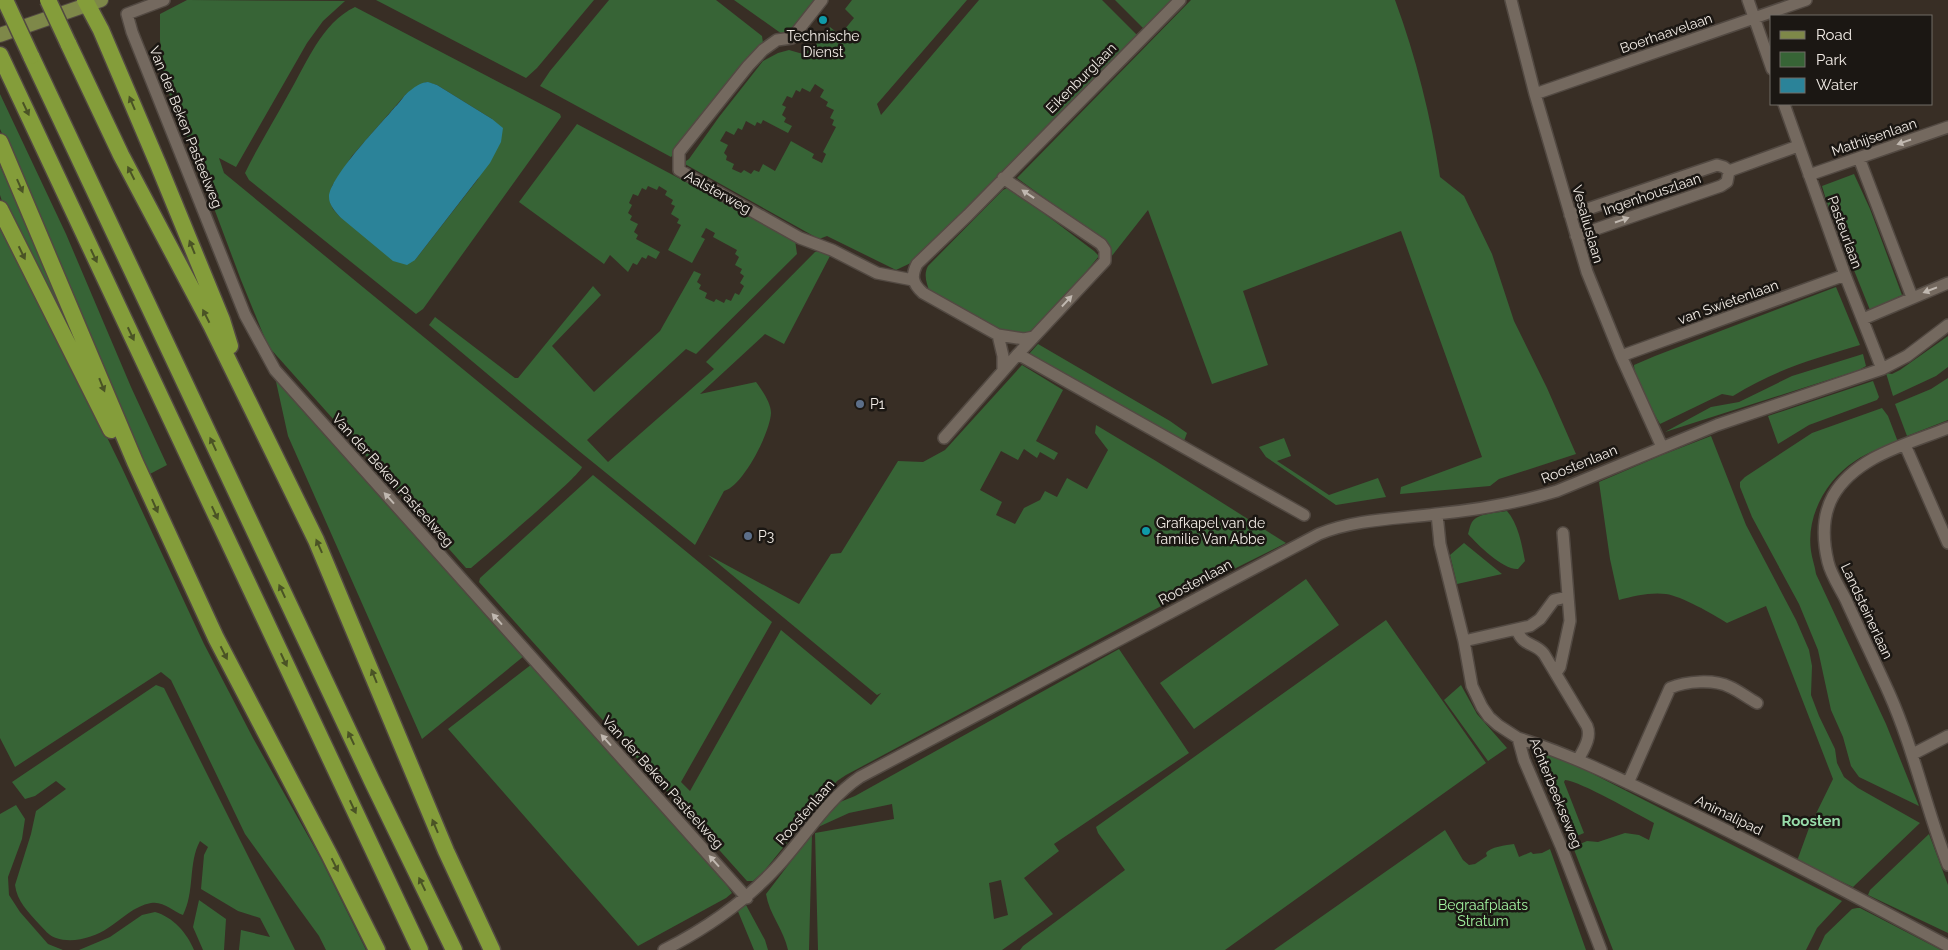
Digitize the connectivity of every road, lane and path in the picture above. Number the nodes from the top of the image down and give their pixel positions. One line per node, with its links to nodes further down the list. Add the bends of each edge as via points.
1 (5, 0): 64 (highway, one-way to 1, bridge)
2 (48, 0): 38 (highway, one-way to 2, bridge, via 121,155)
3 (164, 0): 60 (street, Van der Beken Pasteelweg, one-way to 3, via 275,370 245,315 132,32 127,14)
4 (822, 0): 27 (street, Aalsterweg, via 792,38 777,40 748,66 679,152 679,170 800,238 877,273)
5 (1180, 0): 22 (street, Eikenburglaan)
6 (1511, 0): 14 (street, Vesaliuslaan)
7 (1748, 0): 10 (street)
8 (1806, 0): 10 (street, Boerhaavelaan)
9 (91, 2): 11 (main road); 38 (highway, one-way to 9, via 222,320)
10 (1754, 18): 13 (street); 14 (street, Boerhaavelaan)
11 (0, 35)
12 (2, 60): 63 (highway, one-way to 63)
13 (1770, 63)
14 (1535, 94): 24 (street, Vesaliuslaan)
15 (1784, 105): 18 (street, Pasteurlaan)
16 (1948, 127): 19 (street, Mathijsenlaan, one-way to 19)
17 (0, 142): 43 (highway, one-way to 43)
18 (1798, 146): 20 (street, Ingenhouszlaan); 21 (street, Pasteurlaan)
19 (1859, 158): 21 (street, Mathijsenlaan); 29 (street)
20 (1729, 171): 24 (street, Ingenhouszlaan, via 1717,165); 25 (street, Ingenhouszlaan, one-way to 20, via 1721,186 1727,182)
21 (1809, 175): 26 (street, Pasteurlaan)
22 (1004, 178): 27 (street, via 918,264); 33 (street, one-way to 22, via 1105,261 1105,250 1101,244)
23 (0, 209): 43 (highway, one-way to 43, via 109,428)
24 (1570, 215): 25 (street, Vesaliuslaan)
25 (1576, 236): 35 (street, Vesaliuslaan, via 1586,272)
26 (1845, 275): 30 (street, Pasteurlaan); 35 (street, van Swietenlaan)
27 (913, 280): 32 (street, via 923,293)
28 (1948, 283): 29 (street, one-way to 29)
29 (1912, 297): 30 (street)
30 (1863, 319): 36 (street, Pasteurlaan)
31 (1948, 325): 36 (street, Roostenlaan, via 1907,356)
32 (998, 335): 33 (street); 37 (street)
33 (1034, 337): 34 (street)
34 (1018, 354): 37 (street); 45 (street)
35 (1621, 356): 42 (street, Vesaliuslaan)
36 (1882, 369): 42 (street, Roostenlaan)
37 (1003, 370): 40 (street)
38 (244, 392): 65 (highway, one-way to 38, via 446,851 316,540)
39 (1948, 428): 41 (street, Landsteinerlaan)
40 (944, 438)
41 (1905, 445): 47 (street); 55 (street, Landsteinerlaan, via 1866,461 1842,482 1832,497 1824,536 1828,564 1890,694)
42 (1662, 447): 44 (street, Roostenlaan, via 1531,499)
43 (135, 462): 62 (highway, one-way to 62, via 216,638)
44 (1437, 514): 50 (street, Achterbeekseweg, via 1440,544); 60 (street, Roostenlaan, via 1351,524 1319,534 860,777 843,788)
45 (1304, 515)
46 (1563, 533): 48 (street)
47 (1948, 543)
48 (1568, 597): 49 (street, via 1554,600 1536,623); 51 (street, via 1570,621)
49 (1517, 630): 50 (street); 51 (street, via 1523,641 1541,650)
50 (1464, 642): 54 (street, Achterbeekseweg, via 1472,686 1482,707 1498,725)
51 (1556, 673): 56 (street, via 1589,732)
52 (1757, 704): 57 (street, via 1728,686 1710,682 1670,688)
53 (1948, 736): 55 (street)
54 (1518, 738): 56 (street, Animalipad); 67 (street, Achterbeekseweg)
55 (1913, 754): 58 (street, Landsteinerlaan)
56 (1578, 760): 57 (street, Animalipad)
57 (1628, 783): 61 (street, Animalipad, via 1794,863)
58 (1946, 852): 59 (street, Landsteinerlaan)
59 (1948, 865)
60 (747, 898): 66 (street, Roostenlaan)
61 (1948, 946)
62 (377, 950)
63 (420, 950)
64 (454, 950)
65 (492, 950)
66 (664, 950)
67 (1601, 950)

